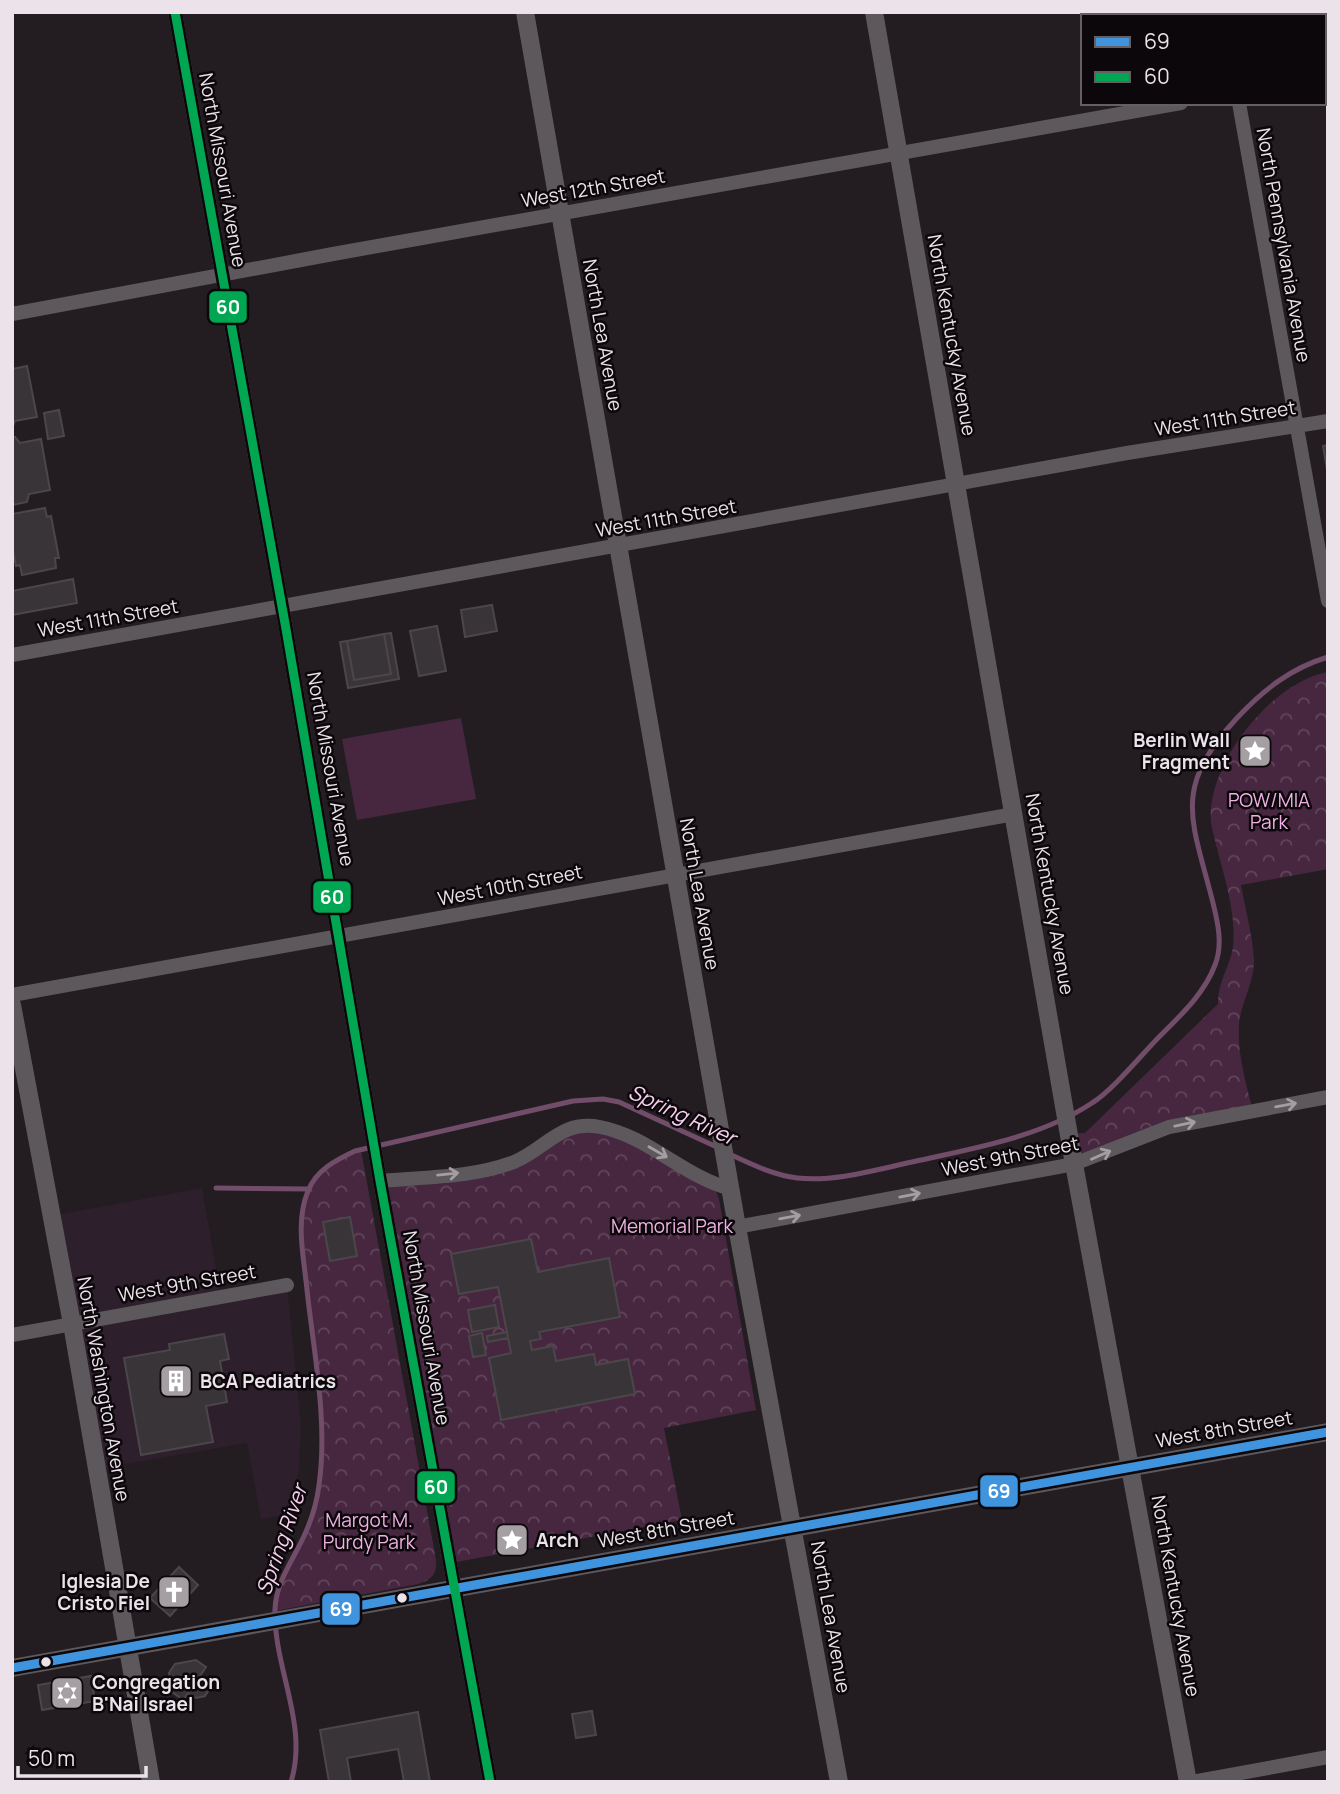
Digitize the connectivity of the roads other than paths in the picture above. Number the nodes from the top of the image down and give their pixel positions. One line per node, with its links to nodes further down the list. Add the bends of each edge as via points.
1 (175, 12): 8 (street, North Missouri Avenue)
2 (525, 12): 7 (street, North Lea Avenue)
3 (874, 12): 6 (street, North Kentucky Avenue)
4 (1170, 105): 6 (street, West 12th Street)
5 (1239, 105): 11 (street, North Pennsylvania Avenue)
6 (899, 153): 7 (street, West 12th Street); 12 (street, North Kentucky Avenue)
7 (561, 214): 8 (street, West 12th Street); 13 (street, North Lea Avenue)
8 (222, 274): 9 (street, West 12th Street); 15 (street, North Missouri Avenue)
9 (12, 314)
10 (1328, 421): 11 (street, West 11th Street)
11 (1298, 425): 12 (street, West 11th Street); 14 (street, North Pennsylvania Avenue)
12 (957, 485): 13 (street, West 11th Street); 17 (street, North Kentucky Avenue)
13 (618, 546): 15 (street, West 11th Street); 18 (street, North Lea Avenue)
14 (1328, 601)
15 (282, 607): 16 (street, West 11th Street); 19 (street, North Missouri Avenue)
16 (12, 655)
17 (1014, 814): 18 (street, West 10th Street); 23 (street, North Kentucky Avenue)
18 (675, 874): 19 (street, West 10th Street); 25 (street, North Lea Avenue)
19 (340, 936): 20 (street, West 10th Street); 24 (street, North Missouri Avenue)
20 (12, 995)
21 (12, 1005): 28 (street, North Washington Avenue)
22 (1328, 1097): 23 (street, West 9th Street, one-way to 22, via 1169,1127)
23 (1074, 1164): 26 (street, West 9th Street, one-way to 23); 31 (street, North Kentucky Avenue)
24 (380, 1181): 25 (street, one-way to 25, via 502,1166 532,1153 564,1130 583,1125 624,1134 698,1176); 33 (street, North Missouri Avenue)
25 (730, 1182): 26 (street, North Lea Avenue)
26 (737, 1227): 32 (street, North Lea Avenue)
27 (286, 1285): 28 (street, West 9th Street)
28 (72, 1324): 29 (street, West 9th Street); 34 (street, North Washington Avenue)
29 (12, 1335)
30 (1328, 1432): 31 (street, West 8th Street)
31 (1131, 1467): 32 (street, West 8th Street); 40 (street, North Kentucky Avenue)
32 (794, 1527): 33 (street, West 8th Street); 39 (street, North Lea Avenue)
33 (456, 1589): 34 (street, West 8th Street); 38 (street, North Missouri Avenue)
34 (128, 1647): 35 (street, West 8th Street); 37 (street, North Washington Avenue)
35 (12, 1668)
36 (1328, 1757): 40 (street)
37 (151, 1782)
38 (490, 1782)
39 (839, 1782)
40 (1190, 1782)

